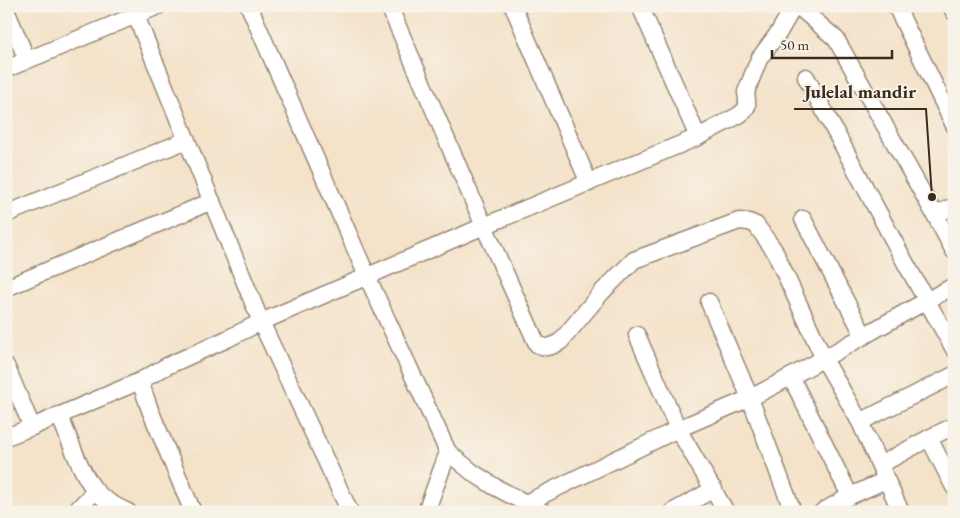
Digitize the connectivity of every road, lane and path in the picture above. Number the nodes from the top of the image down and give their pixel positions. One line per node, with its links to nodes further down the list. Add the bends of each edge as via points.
1 (158, 6): 10 (street)
2 (249, 6): 26 (street)
3 (389, 6): 24 (street)
4 (513, 6): 18 (street)
5 (640, 6): 16 (street)
6 (896, 6): 15 (street)
7 (951, 6): 11 (street)
8 (799, 9): 16 (street, via 759,59 746,92 748,100 744,111); 22 (street, via 836,39)
9 (6, 10): 12 (street)
10 (134, 11): 12 (street); 17 (street)
11 (954, 12)
12 (27, 60): 13 (street)
13 (6, 69)
14 (806, 76): 29 (street)
15 (954, 125)
16 (698, 137): 18 (street)
17 (187, 140): 19 (street); 21 (street)
18 (589, 183): 24 (street)
19 (212, 201): 28 (street); 31 (street)
20 (954, 206): 22 (street)
21 (6, 214)
22 (936, 215): 25 (street)
23 (803, 219): 33 (street)
24 (484, 226): 26 (street); 35 (street, via 537,344 544,347 560,342 634,260 739,221 750,222 774,250)
25 (954, 251)
26 (367, 276): 31 (street); 48 (street)
27 (954, 286): 29 (street)
28 (6, 288)
29 (926, 301): 33 (street); 34 (street)
30 (709, 302): 40 (street)
31 (261, 322): 39 (street); 58 (street)
32 (637, 335): 45 (street)
33 (864, 336): 35 (street)
34 (954, 349)
35 (824, 359): 38 (street); 42 (street)
36 (6, 366): 44 (street)
37 (954, 375): 42 (street)
38 (792, 377): 40 (street); 53 (street)
39 (140, 381): 41 (street); 57 (street)
40 (750, 398): 45 (street); 63 (street)
41 (59, 415): 44 (street); 52 (street)
42 (860, 422): 49 (street)
43 (954, 426): 47 (street)
44 (32, 427): 46 (street)
45 (678, 429): 51 (street); 54 (street)
46 (6, 437)
47 (929, 438): 49 (street); 50 (street)
48 (448, 452): 54 (street, via 472,472); 59 (street)
49 (883, 472): 53 (street); 65 (street)
50 (954, 487)
51 (714, 489): 61 (street); 62 (street)
52 (95, 491): 55 (street); 56 (street)
53 (850, 496): 64 (street)
54 (526, 504): 60 (street)
55 (75, 512)
56 (128, 512)
57 (193, 512)
58 (350, 512)
59 (426, 512)
60 (543, 512)
61 (672, 512)
62 (726, 512)
63 (793, 512)
64 (822, 512)
65 (901, 512)

